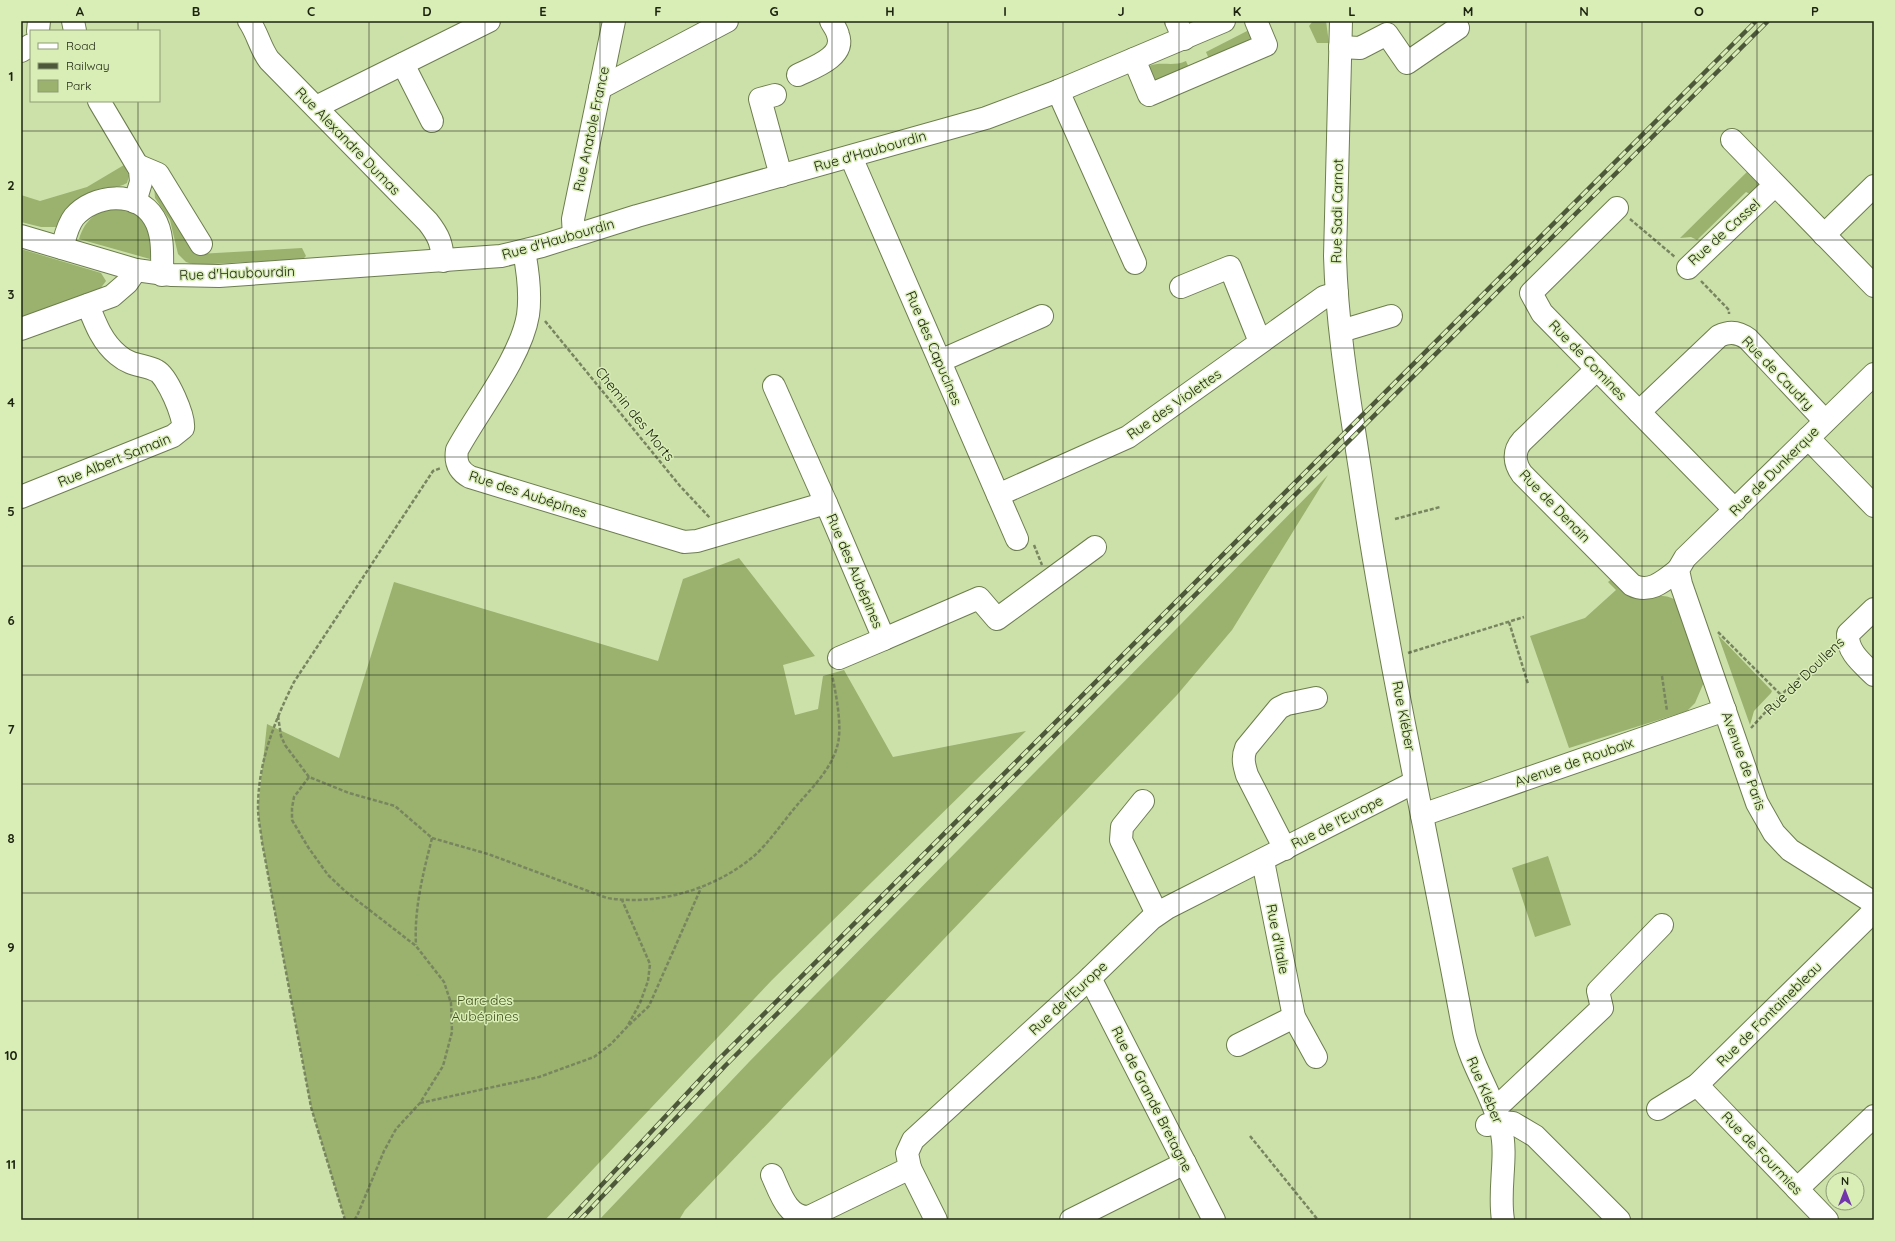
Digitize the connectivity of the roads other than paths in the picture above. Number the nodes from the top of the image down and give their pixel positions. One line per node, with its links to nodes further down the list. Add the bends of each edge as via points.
1 (249, 21): 21 (street, Rue Alexandre Dumas, via 258,35 262,52)
2 (489, 21): 15 (street)
3 (614, 21): 17 (street, Rue Anatole France)
4 (727, 21): 17 (street)
5 (831, 21): 16 (street, via 839,41 834,55)
6 (1224, 21): 10 (street, Rue d'Haubourdin)
7 (1256, 21): 14 (street, via 1266,45 1149,95)
8 (1341, 21): 12 (street, Rue Sadi Carnot)
9 (1458, 28): 12 (street, via 1407,63 1386,34 1360,48)
10 (1180, 30): 14 (street, Rue d'Haubourdin)
11 (30, 46): 13 (street)
12 (1340, 47): 44 (street, Rue Sadi Carnot, via 1335,247)
13 (21, 51)
14 (1134, 60): 18 (street, Rue d'Haubourdin)
15 (403, 64): 21 (street); 22 (street)
16 (798, 75)
17 (600, 88): 33 (street, Rue Anatole France, via 572,219)
18 (1058, 91): 24 (street, Rue d'Haubourdin, via 986,118); 38 (street)
19 (775, 95): 26 (street, via 760,99)
20 (100, 102): 25 (street)
21 (316, 107): 37 (street, Rue Alexandre Dumas, via 428,222 442,245)
22 (432, 121)
23 (1732, 140): 27 (street)
24 (851, 157): 26 (street, Rue d'Haubourdin); 51 (street, Rue des Capucines)
25 (138, 166): 29 (street, via 141,182); 34 (street, via 158,174)
26 (782, 176): 33 (street, Rue d'Haubourdin)
27 (1775, 185): 31 (street); 39 (street, Rue de Cassel)
28 (1874, 186): 31 (street)
29 (135, 202): 35 (street, via 110,198 86,207 68,228); 41 (street, via 149,212 159,228)
30 (1617, 208): 52 (street, Rue de Comines, via 1531,293 1542,314)
31 (1824, 235): 42 (street)
32 (21, 236): 35 (street, Rue d'Haubourdin)
33 (574, 236): 36 (street, Rue d'Haubourdin)
34 (201, 244)
35 (62, 248): 40 (street, Rue d'Haubourdin)
36 (524, 251): 37 (street, Rue d'Haubourdin, via 496,257); 61 (street, Rue des Aubépines, via 529,287 528,316 515,352 457,450 457,464 464,474 676,541 691,542)
37 (443, 261): 41 (street, Rue d'Haubourdin, via 219,276)
38 (1135, 263)
39 (1688, 268)
40 (136, 270): 41 (street, Rue d'Haubourdin); 45 (street, via 119,291)
41 (162, 275)
42 (1874, 286)
43 (1181, 287): 50 (street, via 1230,267)
44 (1337, 292): 49 (street, Rue Sadi Carnot); 50 (street, Rue des Violettes, via 1324,297)
45 (88, 306): 48 (street); 60 (street, Rue Albert Samain, via 102,336 118,355 138,366 156,370 162,375 183,418 183,428 173,436)
46 (1042, 316): 51 (street)
47 (1391, 316): 49 (street)
48 (21, 329)
49 (1341, 331): 55 (street, Rue Sadi Carnot)
50 (1260, 342): 59 (street, Rue des Violettes, via 1128,437)
51 (940, 361): 59 (street, Rue des Capucines)
52 (1597, 369): 56 (street, Rue de Comines); 66 (street, Rue de Denain, via 1522,441 1516,451 1516,465 1632,585 1641,588 1653,586)
53 (1874, 374): 57 (street, Rue de Dunkerque)
54 (774, 386): 61 (street, Rue des Aubépines)
55 (1350, 400): 73 (street, Rue Kléber, via 1370,534)
56 (1639, 412): 57 (street, Rue de Caudry, via 1719,336 1732,333 1744,335); 63 (street, Rue de Comines)
57 (1825, 421): 58 (street, Rue de Dunkerque)
58 (1808, 438): 62 (street); 63 (street, Rue de Dunkerque)
59 (998, 495): 64 (street, Rue des Capucines)
60 (21, 497)
61 (826, 503): 68 (street, Rue des Aubépines)
62 (1874, 506)
63 (1735, 510): 66 (street, Rue de Dunkerque, via 1685,558)
64 (1017, 539)
65 (1095, 547): 68 (street, Rue des Aubépines, via 997,619 978,598)
66 (1678, 570): 72 (street, Avenue de Paris)
67 (1874, 609): 70 (street, Rue de Doullens, via 1848,634 1851,650)
68 (884, 639): 69 (street, Rue des Aubépines)
69 (839, 658)
70 (1874, 675)
71 (1316, 698): 76 (street, via 1279,708 1246,748 1244,755 1247,775)
72 (1725, 710): 75 (street, Avenue de Roubaix); 78 (street, Avenue de Paris, via 1757,803 1768,824 1782,842 1799,857)
73 (1416, 782): 75 (street, Rue Kléber); 76 (street, Rue de l'Europe)
74 (1143, 801): 80 (street, via 1122,827 1121,840)
75 (1422, 814): 89 (street, Rue Kléber, via 1464,1032 1470,1084)
76 (1285, 849): 77 (street, Rue de l'Europe)
77 (1263, 861): 80 (street, Rue de l'Europe); 83 (street, Rue d'Italie)
78 (1874, 903)
79 (1874, 911): 86 (street, Rue de Fontainebleau)
80 (1158, 914): 82 (street, Rue de l'Europe)
81 (1662, 925): 89 (street, via 1598,991 1602,1008)
82 (1090, 978): 90 (street, Rue de Grande Bretagne); 91 (street, Rue de l'Europe, via 913,1140 907,1153)
83 (1294, 1017): 84 (street); 85 (street, Rue d'Italie)
84 (1238, 1045)
85 (1316, 1057)
86 (1696, 1085): 87 (street, Rue de Fontainebleau); 93 (street, Rue de Fourmies)
87 (1658, 1109)
88 (1874, 1116): 93 (street)
89 (1493, 1119): 97 (street, Rue Kléber, via 1490,1179); 98 (street, Rue Kléber, via 1503,1150 1500,1190); 99 (street, via 1519,1126 1535,1136)
90 (1186, 1163): 95 (street); 96 (street, Rue de Grande Bretagne)
91 (910, 1168): 92 (street, via 803,1217 792,1212 787,1206); 94 (street)
92 (772, 1175)
93 (1797, 1189): 100 (street, Rue de Fourmies)
94 (936, 1220)
95 (1071, 1220)
96 (1214, 1220)
97 (1499, 1220)
98 (1503, 1220)
99 (1619, 1220)
100 (1827, 1220)

